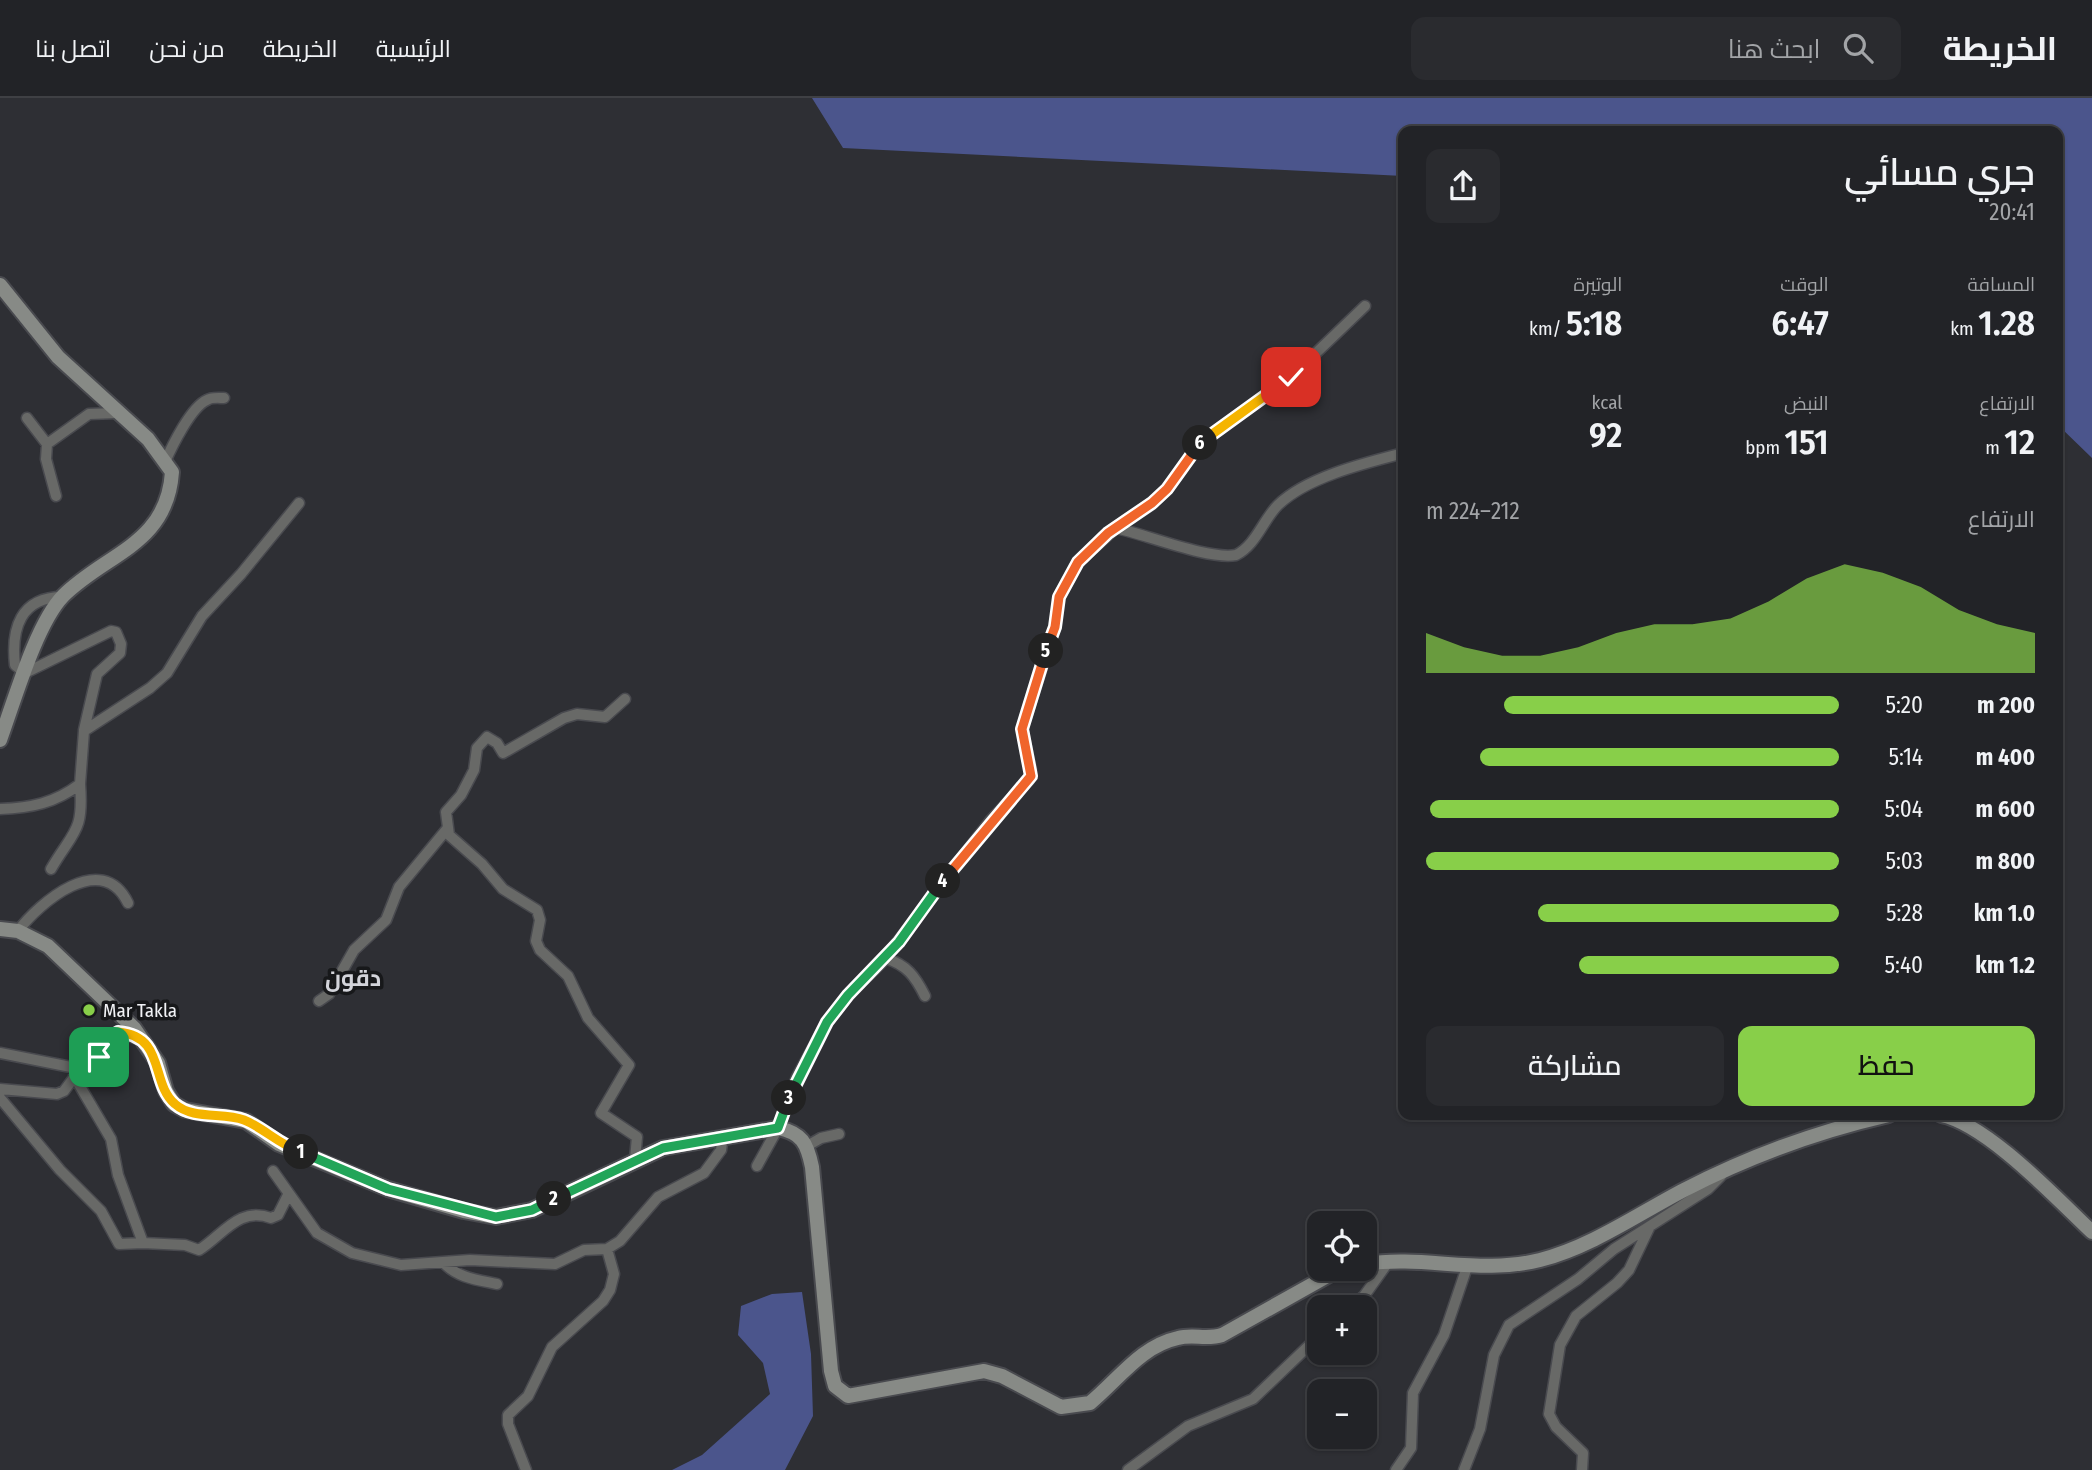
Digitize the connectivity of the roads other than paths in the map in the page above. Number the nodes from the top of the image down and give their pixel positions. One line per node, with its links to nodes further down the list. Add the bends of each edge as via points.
1 (2, 292): 4 (main road, via 58,358)
2 (1365, 306): 11 (street, via 1291,377 1200,442 1167,489)
3 (224, 398): 8 (street, via 208,398 200,404 174,439)
4 (116, 413): 6 (street, via 89,414); 8 (main road, via 148,439)
5 (27, 418): 6 (street)
6 (47, 444): 9 (street, via 46,459)
7 (1398, 455): 11 (street, via 1352,468 1289,497 1236,555 1199,551)
8 (165, 462): 12 (main road, via 172,472 171,494 152,526)
9 (56, 496)
10 (299, 503): 15 (street, via 201,616 167,673)
11 (1116, 528): 24 (street, via 1078,562 1059,597 1055,627 1022,729 1029,780 991,820)
12 (63, 597): 13 (main road); 13 (street, via 40,600 13,631 15,665)
13 (25, 673): 15 (street, via 116,632 120,653 97,674); 16 (main road)
14 (625, 699): 19 (street, via 605,717 564,718 503,753 487,737 477,748 474,770 461,795 446,812)
15 (84, 731): 17 (street)
16 (0, 740)
17 (80, 784): 18 (street, via 33,807); 20 (street, via 81,820)
18 (0, 808)
19 (447, 829): 26 (street, via 399,887 386,920 354,950); 38 (street, via 503,889 537,910 540,950 568,976 588,1018 629,1065 601,1113 637,1137)
20 (51, 869)
21 (128, 903): 23 (street, via 110,884 87,881 50,897)
22 (0, 929): 23 (main road)
23 (18, 931): 27 (main road, via 48,946)
24 (885, 958): 25 (street, via 901,963 915,976); 34 (street, via 827,1022 797,1077)
25 (925, 996)
26 (319, 1001)
27 (147, 1044): 29 (street, via 118,1032 99,1057); 38 (main road, via 166,1091 174,1104 185,1110 246,1121 279,1144 388,1189 464,1211 496,1217 532,1210)
28 (0, 1053): 29 (street)
29 (78, 1073): 30 (street, via 57,1094); 45 (street, via 111,1139 118,1175)
30 (0, 1089)
31 (0, 1098): 45 (street, via 101,1211 119,1244)
32 (1870, 1120): 40 (main road)
33 (1959, 1120): 44 (main road, via 1988,1139)
34 (778, 1128): 36 (main road); 37 (main road, via 795,1132); 39 (street)
35 (839, 1133): 37 (street)
36 (723, 1136): 38 (main road, via 663,1148); 46 (street, via 721,1150 704,1173 658,1197 631,1230)
37 (807, 1146): 51 (main road, via 813,1167 831,1371 835,1386 848,1396 984,1371 1061,1407 1079,1406 1090,1403 1160,1343 1222,1335)
38 (635, 1159)
39 (757, 1166)
40 (1729, 1169): 43 (street, via 1708,1189); 50 (main road, via 1557,1254 1504,1267)
41 (273, 1171): 42 (street)
42 (288, 1195): 45 (street, via 278,1215 243,1216 199,1250); 48 (street, via 317,1233 345,1250 401,1265)
43 (1651, 1226): 58 (street, via 1509,1325 1494,1355 1480,1429); 59 (street, via 1629,1270 1576,1316 1560,1345 1549,1414 1583,1452)
44 (2092, 1232)
45 (143, 1243)
46 (607, 1249): 48 (street, via 584,1250 555,1265 470,1259); 55 (street, via 614,1274 610,1290 552,1348 528,1396 508,1415)
47 (1389, 1261): 49 (main road); 50 (main road); 53 (street)
48 (443, 1262): 52 (street, via 465,1277)
49 (1377, 1262)
50 (1467, 1267): 57 (street, via 1444,1335 1413,1393 1411,1448)
51 (1318, 1281)
52 (498, 1284)
53 (1365, 1295)
54 (1307, 1347): 56 (street, via 1253,1399 1188,1426)
55 (526, 1470)
56 (1128, 1470)
57 (1396, 1470)
58 (1464, 1470)
59 (1582, 1470)

